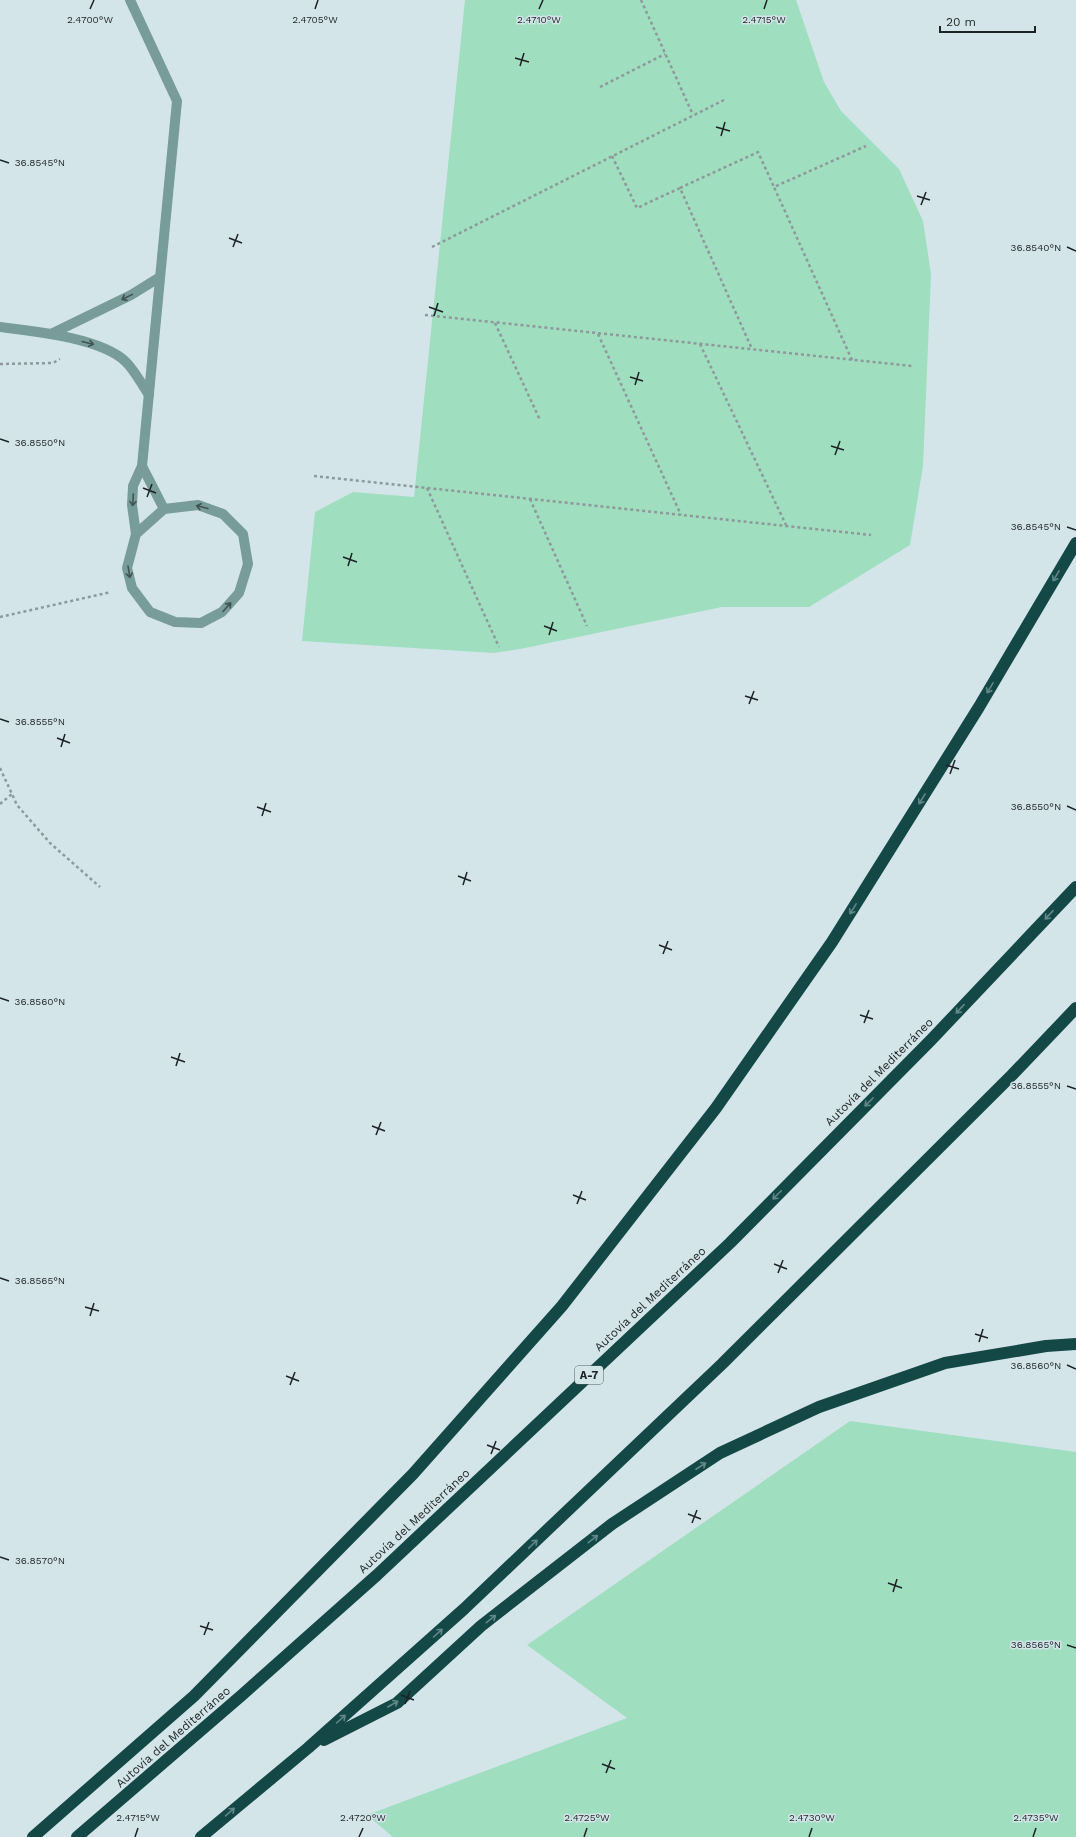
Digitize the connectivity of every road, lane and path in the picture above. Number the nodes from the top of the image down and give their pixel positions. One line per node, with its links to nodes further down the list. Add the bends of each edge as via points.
1 (130, 0): 12 (lane, via 176,101)
2 (641, 0): 3 (path)
3 (666, 54): 4 (path); 6 (path)
4 (600, 87)
5 (724, 100): 6 (path)
6 (693, 115): 8 (path)
7 (866, 146): 9 (path)
8 (612, 156): 10 (path, via 637,208); 11 (path)
9 (774, 187): 10 (path, via 758,152); 21 (path)
10 (680, 188): 19 (path)
11 (432, 247)
12 (160, 277): 16 (lane, one-way to 16, via 131,295); 24 (lane)
13 (425, 315): 14 (path)
14 (495, 323): 17 (path); 25 (path)
15 (0, 327): 16 (lane)
16 (51, 334): 24 (lane, one-way to 24, via 100,346 126,362)
17 (598, 334): 18 (path); 31 (path)
18 (700, 344): 19 (path); 32 (path)
19 (752, 350): 21 (path)
20 (64, 356): 22 (path, via 53,363)
21 (852, 360): 23 (path)
22 (0, 364)
23 (912, 366)
24 (149, 395): 26 (lane)
25 (540, 420)
26 (142, 466): 30 (lane); 33 (lane, one-way to 33, via 133,486 132,505)
27 (314, 476): 28 (path)
28 (427, 488): 29 (path); 39 (path)
29 (530, 499): 31 (path); 38 (path)
30 (164, 509): 33 (lane); 33 (lane, one-way to 30, via 127,568 132,588 150,612 175,622 201,623 222,612 239,592 248,564 243,534 223,514 198,505)
31 (682, 515): 32 (path)
32 (786, 526): 34 (path)
33 (136, 534)
34 (871, 535)
35 (1076, 543): 48 (highway, one-way to 48, via 979,708 832,942 716,1108 562,1306 413,1474 194,1696)
36 (112, 592): 37 (path)
37 (0, 617)
38 (587, 626)
39 (499, 647)
40 (0, 768): 41 (path)
41 (12, 794): 42 (path); 43 (path, via 17,805 50,843)
42 (0, 804)
43 (100, 887)
44 (1076, 887): 49 (highway, Autovía del Mediterráneo / A-7, one-way to 49, via 931,1040 724,1249 377,1575)
45 (1076, 1008): 47 (highway, one-way to 45, via 464,1609 710,1375)
46 (1076, 1344): 47 (highway, one-way to 46, via 396,1703 481,1626 612,1524 720,1453 819,1407 945,1363 1046,1346)
47 (308, 1748): 50 (highway, one-way to 47)
48 (33, 1837)
49 (77, 1837)
50 (201, 1837)

